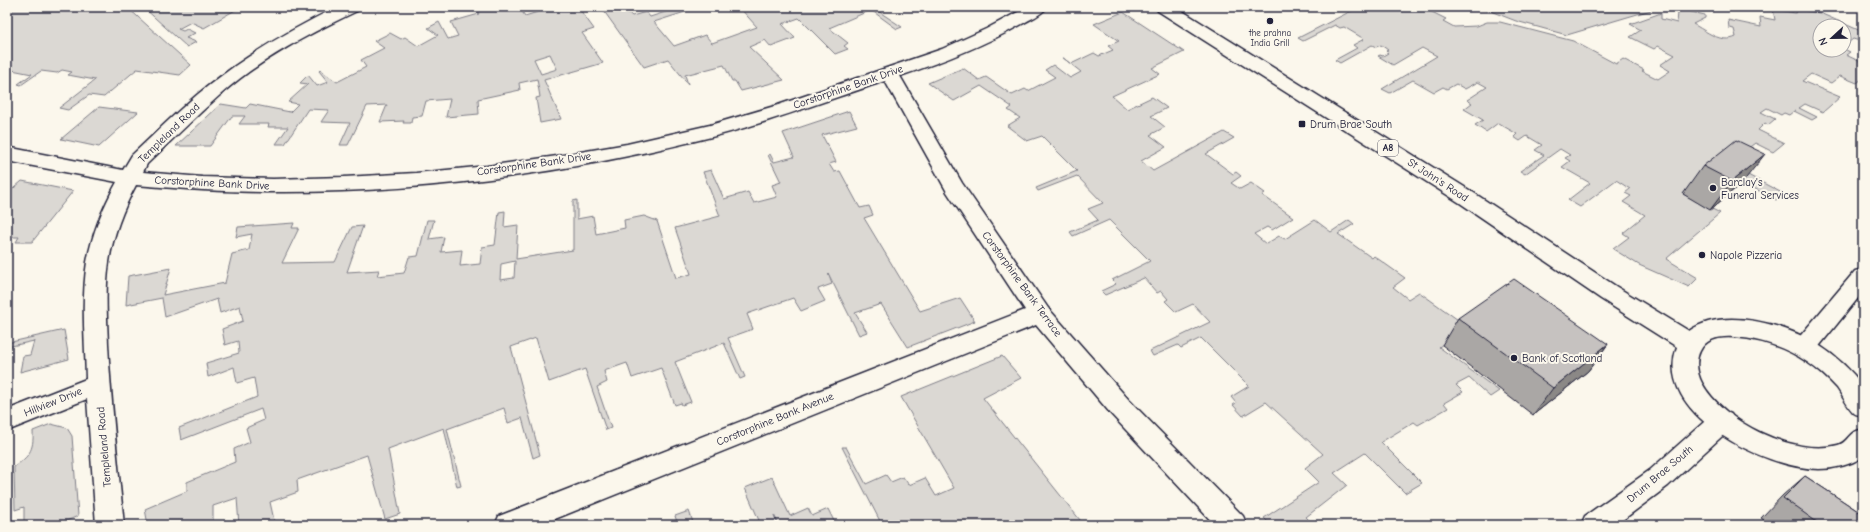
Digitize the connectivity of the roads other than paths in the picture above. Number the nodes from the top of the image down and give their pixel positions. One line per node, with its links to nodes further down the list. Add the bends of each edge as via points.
1 (351, 7): 6 (street, Templeland Road, via 305,29 235,73 139,160)
2 (1039, 7): 4 (street, Corstorphine Bank Drive, via 962,47)
3 (1164, 7): 9 (street, St John's Road / A8, via 1448,186 1609,293)
4 (890, 73): 6 (street, Corstorphine Bank Drive, via 807,102 696,135 528,166 418,180 278,186); 8 (street, Corstorphine Bank Terrace, via 954,187)
5 (7, 154): 6 (street, Corstorphine Bank Drive)
6 (129, 178): 11 (street, Templeland Road, via 114,206 98,262 95,298)
7 (1863, 277): 10 (street)
8 (1040, 314): 17 (street, Corstorphine Bank Avenue); 18 (street, Corstorphine Bank Terrace, via 1120,407)
9 (1690, 343): 10 (street, via 1704,333 1724,328 1749,329 1776,336); 14 (street, via 1685,356 1685,371 1691,387)
10 (1804, 348): 12 (street, via 1840,375 1854,390)
11 (98, 384): 13 (street, Hillview Drive); 16 (street, Templeland Road)
12 (1863, 406)
13 (7, 421)
14 (1722, 421): 15 (street, via 1764,446 1809,458 1836,457); 19 (street, Drum Brae South, via 1659,478)
15 (1862, 445)
16 (110, 525)
17 (509, 525)
18 (1233, 525)
19 (1595, 525)

